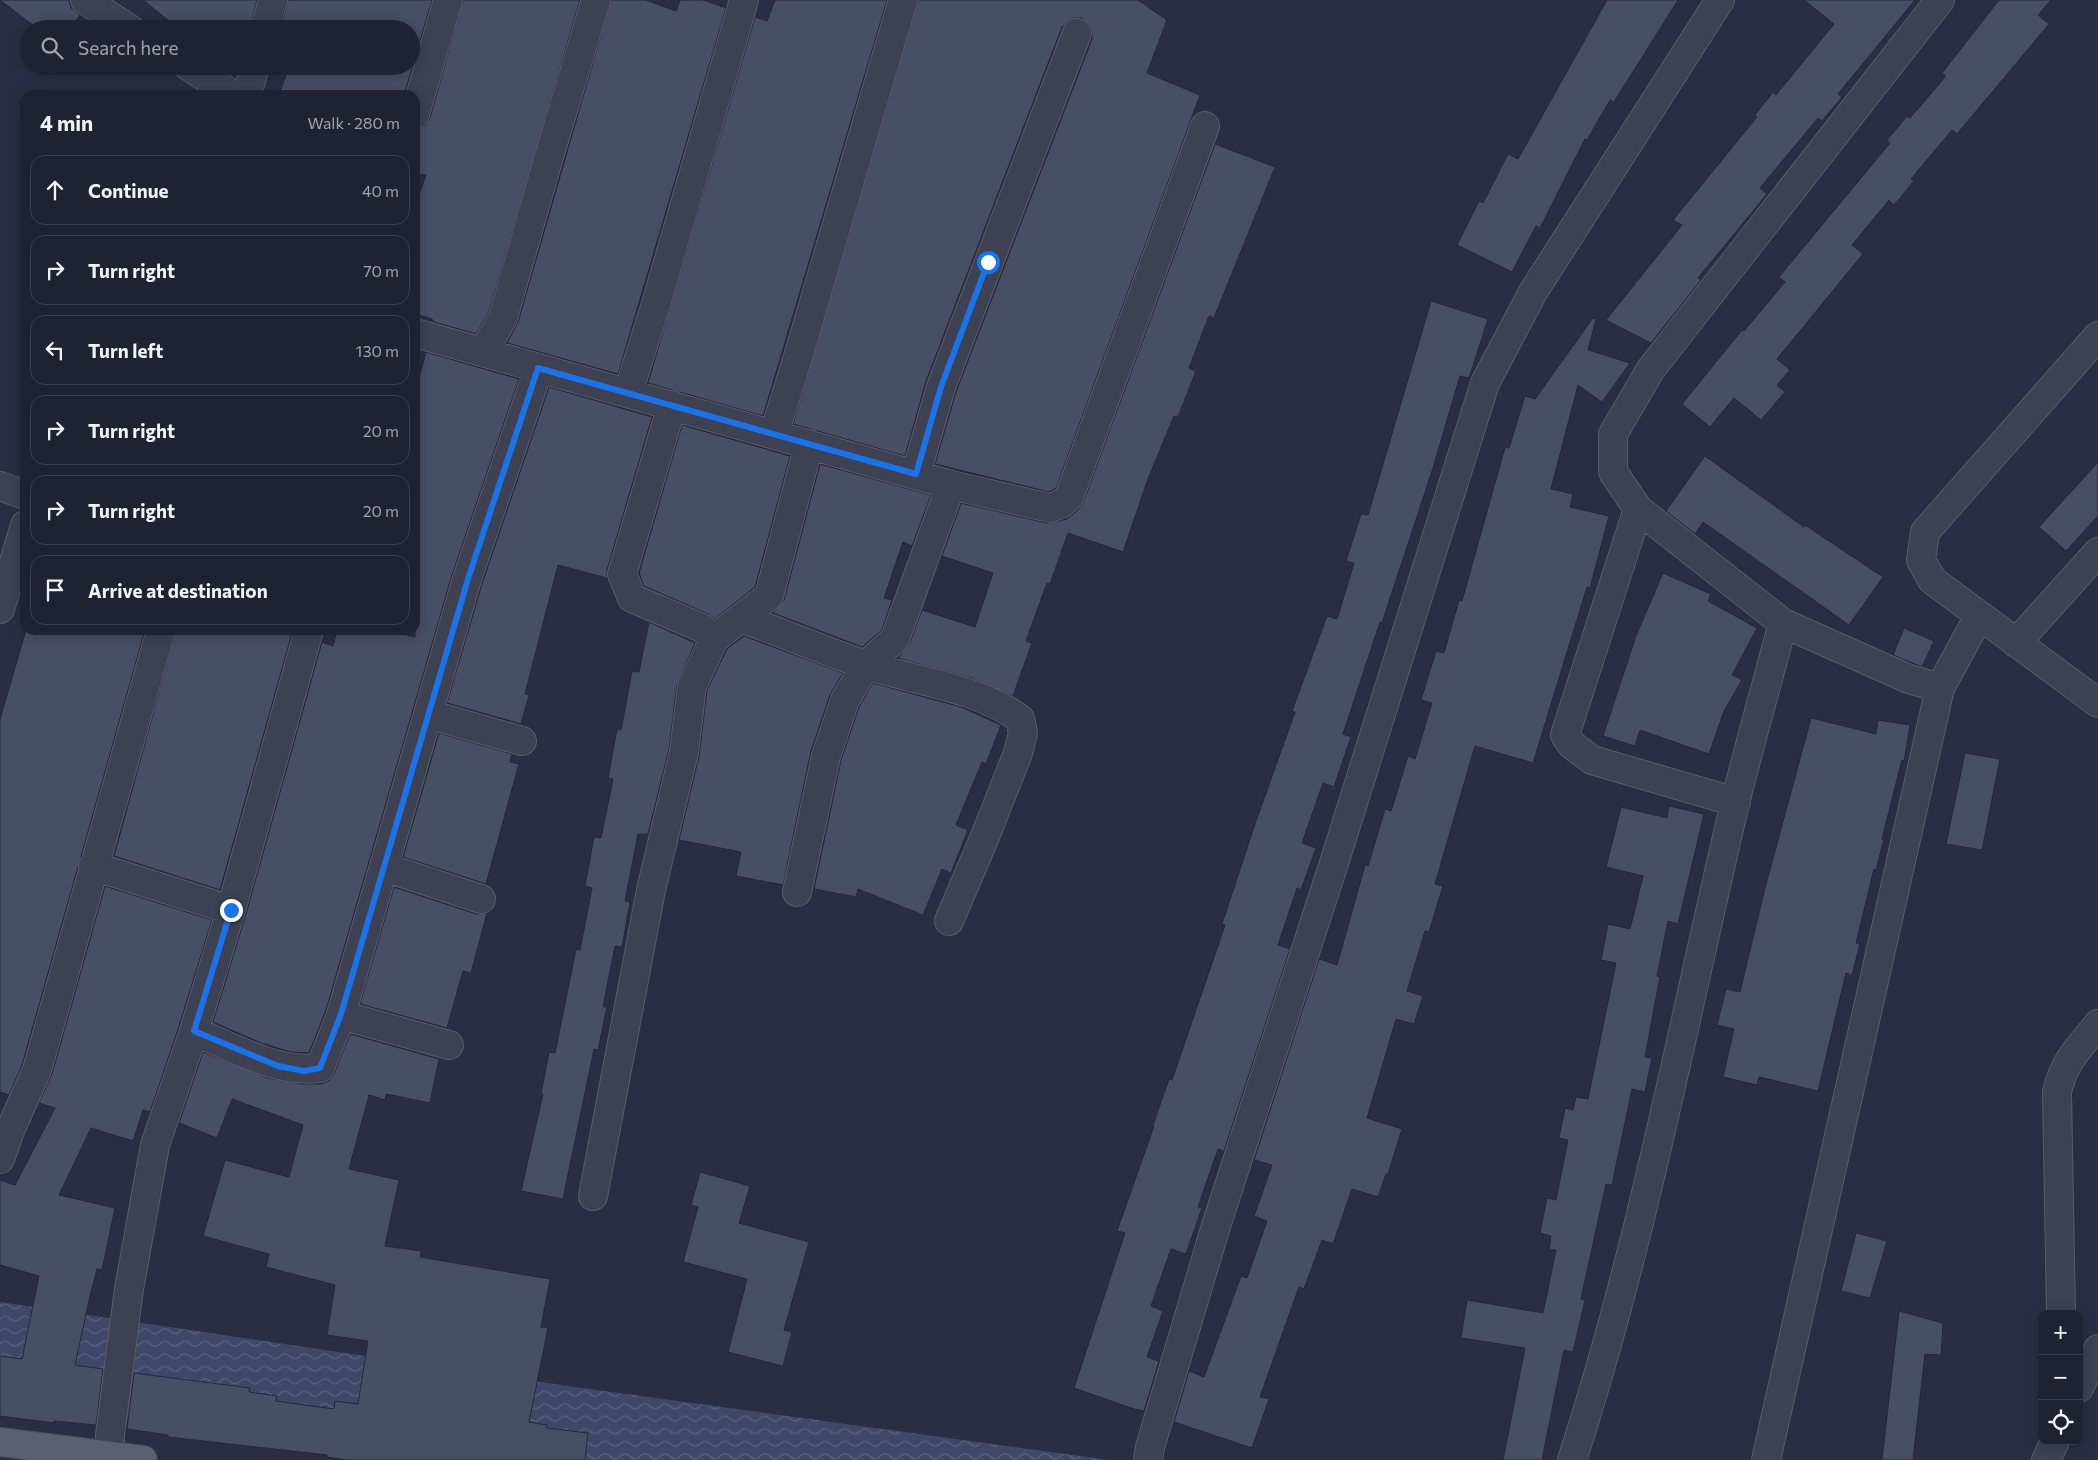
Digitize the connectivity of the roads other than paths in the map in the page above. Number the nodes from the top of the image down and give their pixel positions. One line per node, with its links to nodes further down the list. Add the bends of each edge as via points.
1 (85, 0): 9 (street)
2 (273, 0): 10 (street)
3 (448, 0): 16 (street)
4 (596, 0): 20 (street, via 503,318)
5 (744, 0): 22 (street)
6 (903, 0): 24 (street)
7 (1720, 0): 65 (street, via 1533,292 1485,383 1216,1226)
8 (1940, 0): 30 (street, via 1651,369 1614,434 1613,472)
9 (116, 20)
10 (267, 20)
11 (1077, 32): 26 (street, via 941,387)
12 (202, 75): 14 (street)
13 (253, 75): 15 (street)
14 (225, 90)
15 (248, 90)
16 (420, 97)
17 (1205, 126): 27 (street, via 1069,497 1050,508)
18 (420, 334): 20 (street)
19 (2098, 336): 34 (street, via 1925,532 1921,560 1932,580)
20 (483, 352): 21 (street)
21 (538, 368): 22 (street); 44 (street, via 468,579)
22 (628, 393): 23 (street)
23 (672, 405): 24 (street); 39 (street, via 622,574 632,598 702,628)
24 (774, 434): 25 (street)
25 (809, 444): 26 (street); 35 (street, via 769,596)
26 (916, 474): 27 (street)
27 (951, 484): 41 (street, via 895,639)
28 (0, 486): 29 (street)
29 (20, 493)
30 (1638, 509): 36 (street); 46 (street, via 1565,735 1571,744 1592,760)
31 (20, 542): 33 (street)
32 (2098, 552): 40 (street)
33 (0, 609)
34 (1978, 616): 40 (street); 42 (street)
35 (741, 618): 39 (street); 41 (street)
36 (1783, 623): 42 (street, via 1909,679); 46 (street)
37 (160, 635): 47 (street)
38 (307, 635): 51 (street)
39 (714, 639): 58 (street, via 692,686 684,752 651,890)
40 (2016, 644): 43 (street)
41 (866, 665): 49 (street, via 845,700 826,756); 52 (street, via 970,694 1005,708 1020,719 1023,733 1018,753)
42 (1940, 688): 68 (street)
43 (2098, 703)
44 (428, 714): 45 (street); 48 (street)
45 (522, 741)
46 (1736, 802): 67 (street, via 1636,1239 1599,1376)
47 (93, 866): 51 (street); 57 (street, via 37,1070)
48 (384, 867): 50 (street); 53 (street)
49 (797, 892)
50 (481, 898)
51 (231, 910): 55 (street)
52 (949, 921)
53 (341, 1014): 55 (street, via 320,1068 304,1071 278,1066); 56 (street)
54 (2098, 1024): 59 (street, via 2068,1061 2058,1092)
55 (194, 1031): 64 (street, via 155,1145 129,1290)
56 (449, 1045)
57 (0, 1159)
58 (593, 1196)
59 (2061, 1310)
60 (2098, 1349): 61 (street)
61 (2083, 1374)
62 (0, 1442): 64 (main road)
63 (2053, 1445): 69 (street)
64 (109, 1450): 66 (main road)
65 (1149, 1454)
66 (144, 1460)
67 (1572, 1460)
68 (1766, 1460)
69 (2046, 1460)

